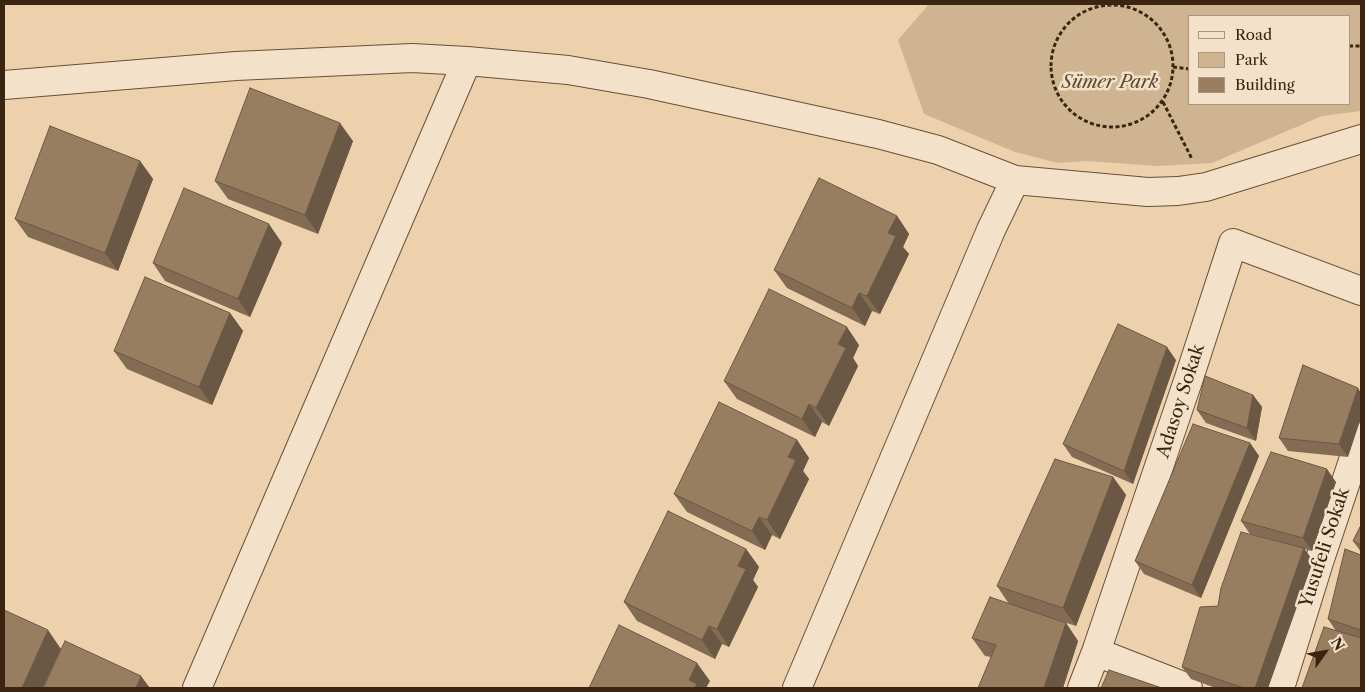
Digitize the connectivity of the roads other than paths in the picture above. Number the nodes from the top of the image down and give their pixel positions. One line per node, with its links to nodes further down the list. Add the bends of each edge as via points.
1 (467, 61): 2 (street, via 412,58 236,66); 4 (street, via 568,70 631,81 878,134 938,150); 8 (street)
2 (4, 85)
3 (1361, 139): 4 (street, via 1206,187 1178,191 1148,192)
4 (1014, 180): 9 (street)
5 (1361, 291): 7 (street, Adasoy Sokak, via 1233,242)
6 (1361, 438): 12 (street, Yusufeli Sokak)
7 (1096, 652): 10 (street, Adasoy Sokak); 11 (street)
8 (197, 688)
9 (797, 688)
10 (1082, 688)
11 (1188, 688)
12 (1280, 688)

